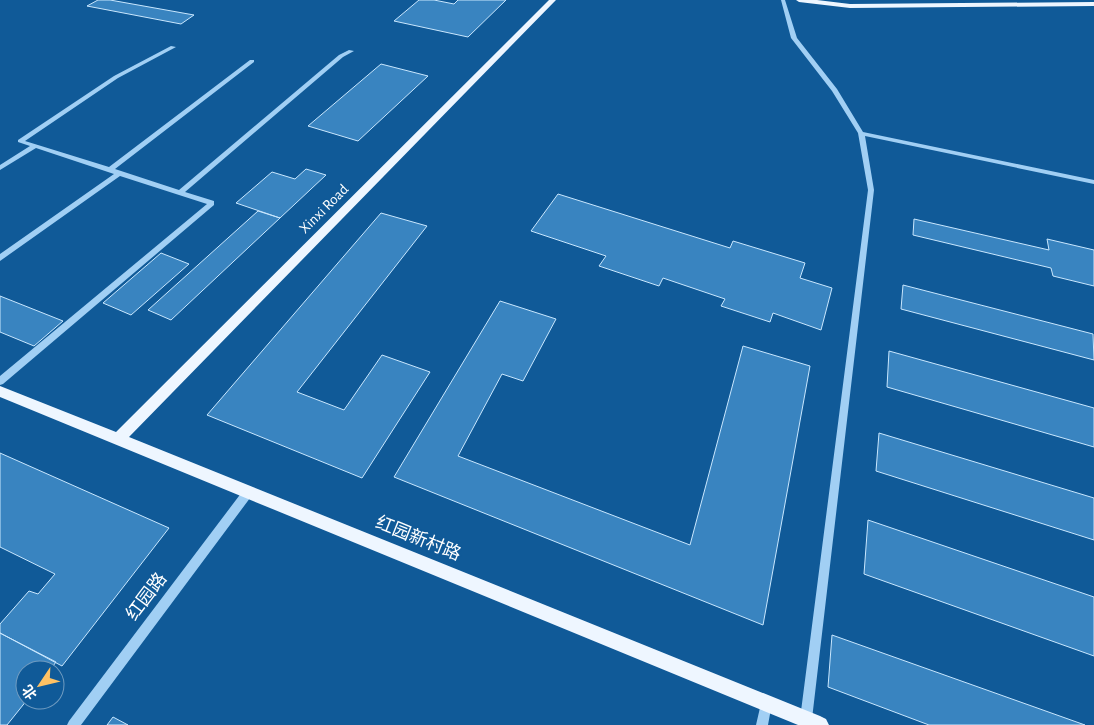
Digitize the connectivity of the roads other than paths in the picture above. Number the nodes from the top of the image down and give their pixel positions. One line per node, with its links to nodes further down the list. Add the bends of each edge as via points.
1 (553, 0): 18 (main road, Xinxi Road)
2 (783, 0): 8 (street, via 794,38 836,90)
3 (799, 0): 4 (main road, via 850,6)
4 (1094, 4)
5 (173, 47): 9 (lane, via 116,78 20,141)
6 (351, 50): 14 (lane)
7 (252, 61): 11 (street)
8 (861, 133): 13 (street); 21 (street, via 871,190)
9 (35, 146): 10 (lane); 11 (street)
10 (0, 168)
11 (110, 170): 12 (street)
12 (119, 173): 14 (street); 15 (street)
13 (1094, 182)
14 (180, 193): 16 (street, via 212,203)
15 (0, 258)
16 (0, 381)
17 (0, 391): 18 (main road, 红园新村路)
18 (117, 440): 19 (main road, 红园新村路)
19 (250, 491): 20 (main road, 红园新村路); 22 (street, 红园路)
20 (766, 703): 21 (main road, 红园新村路); 23 (street)
21 (813, 722)
22 (73, 725)
23 (762, 725)

